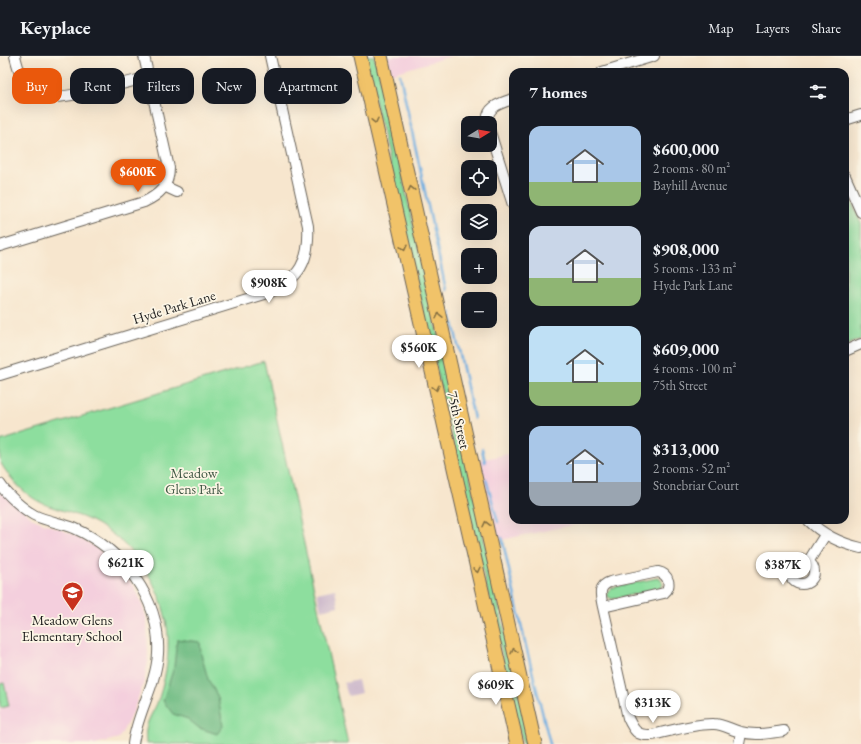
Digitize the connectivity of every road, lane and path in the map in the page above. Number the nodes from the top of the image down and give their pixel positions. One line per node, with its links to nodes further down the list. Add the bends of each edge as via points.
1 (15, 56): 9 (street, via 19,72 33,97 64,97)
2 (144, 56): 7 (street)
3 (270, 56): 24 (street, Hyde Park Lane, via 308,226 309,244 305,260 295,276 268,293)
4 (360, 56): 34 (main road, 75th Street, one-way to 34)
5 (381, 56): 35 (main road, 75th Street, one-way to 5)
6 (654, 56): 8 (street)
7 (147, 68)
8 (615, 68)
9 (133, 81)
10 (509, 101): 13 (street, via 491,108)
11 (155, 104): 17 (street, via 169,168)
12 (861, 115): 14 (street)
13 (488, 116)
14 (849, 119)
15 (496, 152): 19 (street)
16 (849, 185): 20 (street)
17 (164, 186): 18 (street); 21 (street, via 158,194 144,202)
18 (177, 192)
19 (509, 192)
20 (861, 212)
21 (0, 246)
22 (861, 344): 23 (street)
23 (849, 349)
24 (0, 375)
25 (0, 484): 33 (street, via 12,498 34,514 72,528 102,544 127,566 140,584 151,609 158,654 153,678 136,727)
26 (813, 524): 27 (street)
27 (826, 535): 28 (street); 29 (street)
28 (861, 548)
29 (808, 562)
30 (603, 608): 30 (street, via 601,592 606,584 658,572 667,578 669,585 664,594); 32 (street, via 628,718 636,733 644,736 716,724)
31 (784, 731): 32 (street)
32 (741, 733): 36 (street)
33 (134, 744)
34 (517, 744)
35 (535, 744)
36 (739, 744)

